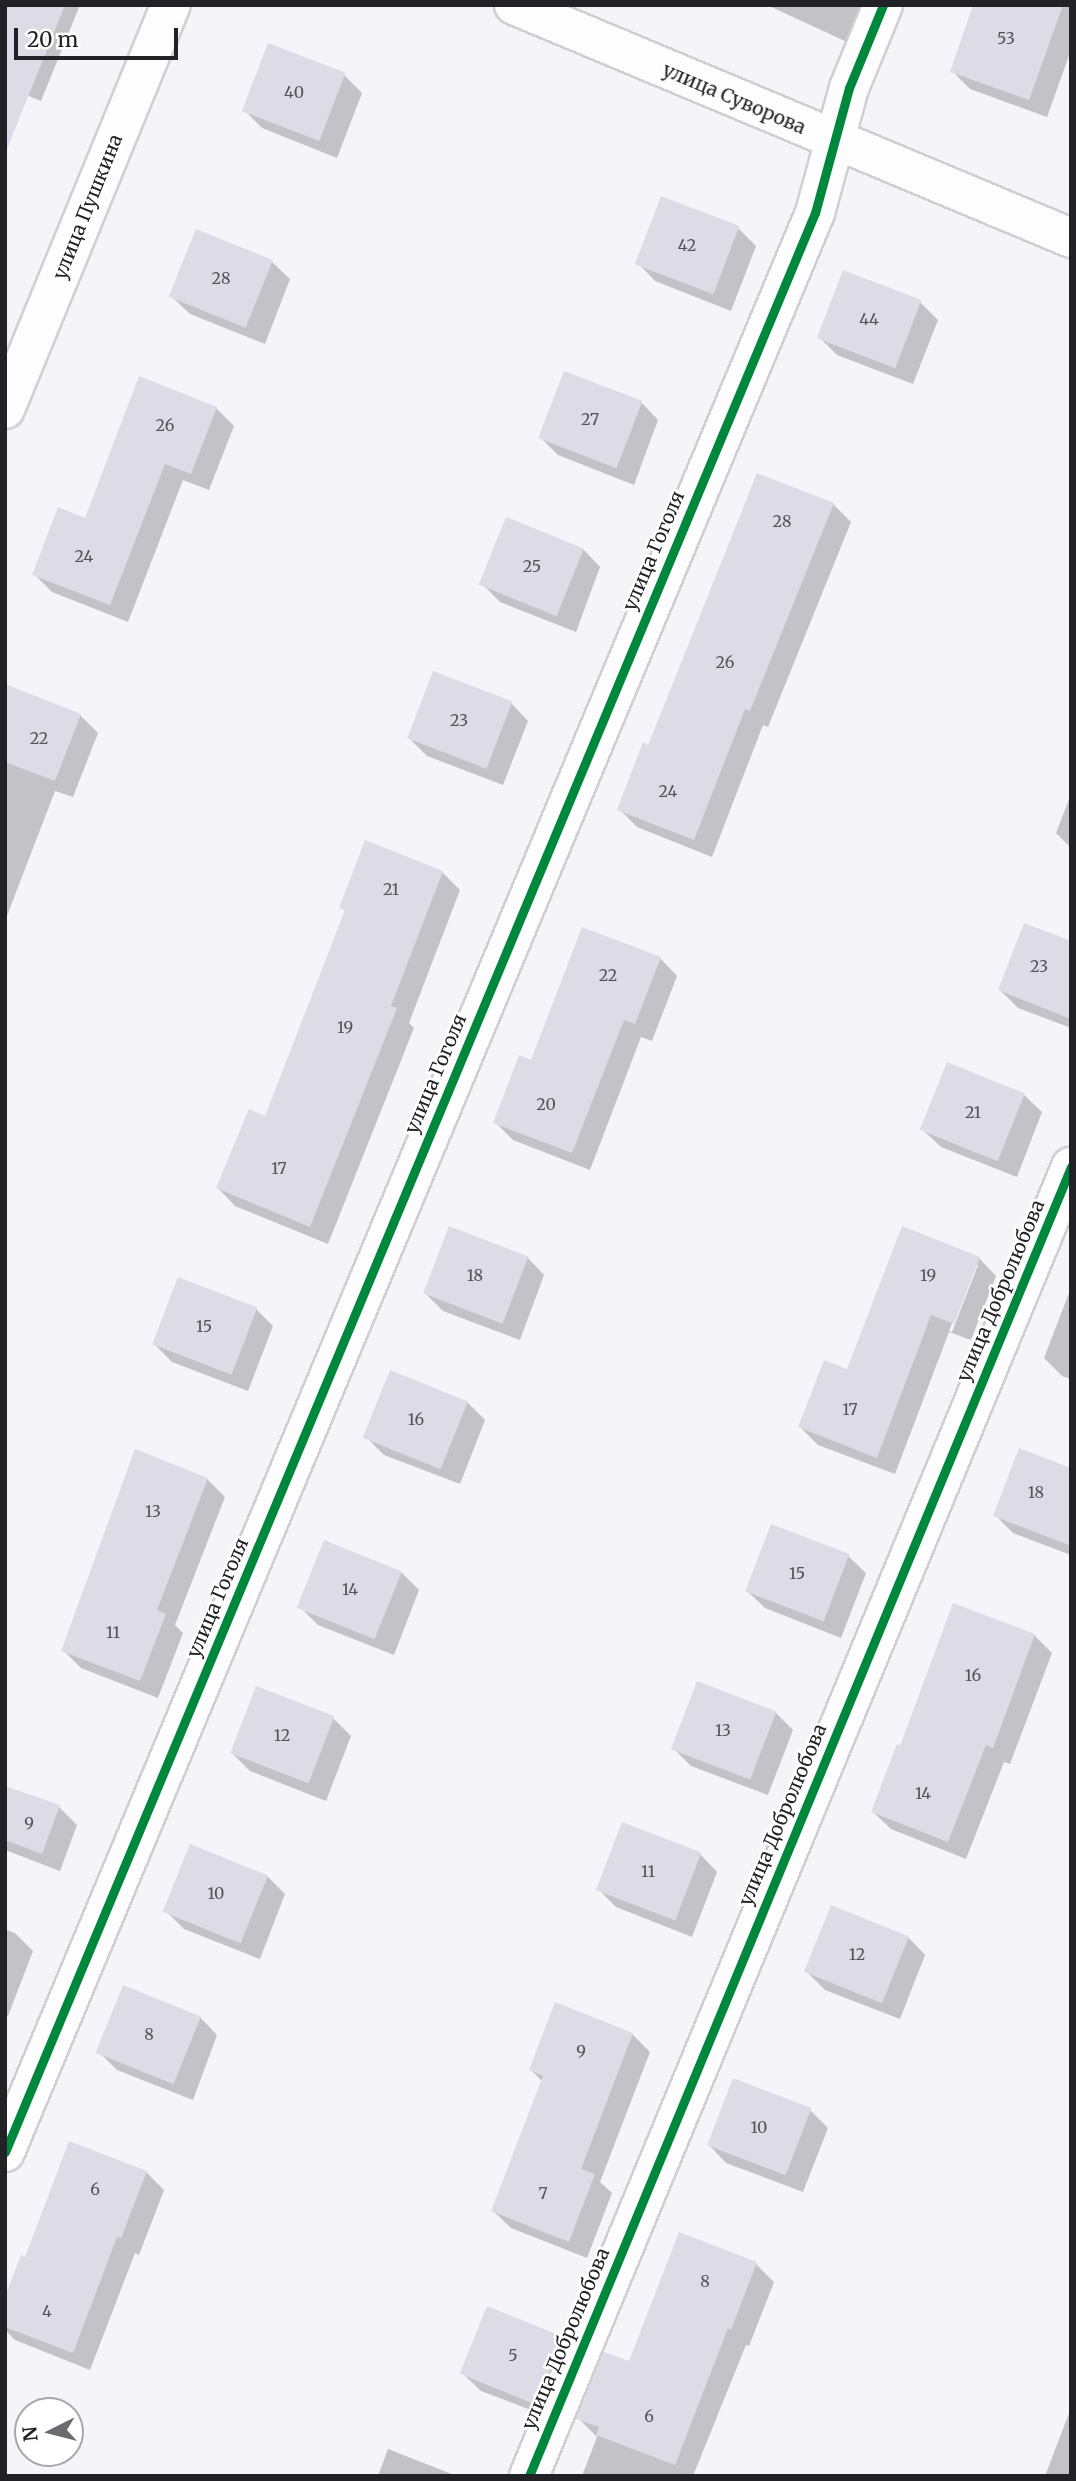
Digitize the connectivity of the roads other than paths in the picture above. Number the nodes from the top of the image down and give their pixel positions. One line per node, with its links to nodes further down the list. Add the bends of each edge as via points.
1 (171, 5): 6 (street, улица Пушкина)
2 (514, 5): 4 (street, улица Суворова)
3 (883, 5): 4 (street, улица Гоголя, via 849,88)
4 (835, 142): 5 (street, улица Суворова); 8 (street, улица Гоголя, via 815,213)
5 (1071, 237)
6 (5, 409)
7 (1071, 1167): 9 (street, улица Добролюбова)
8 (5, 2152)
9 (528, 2476)

